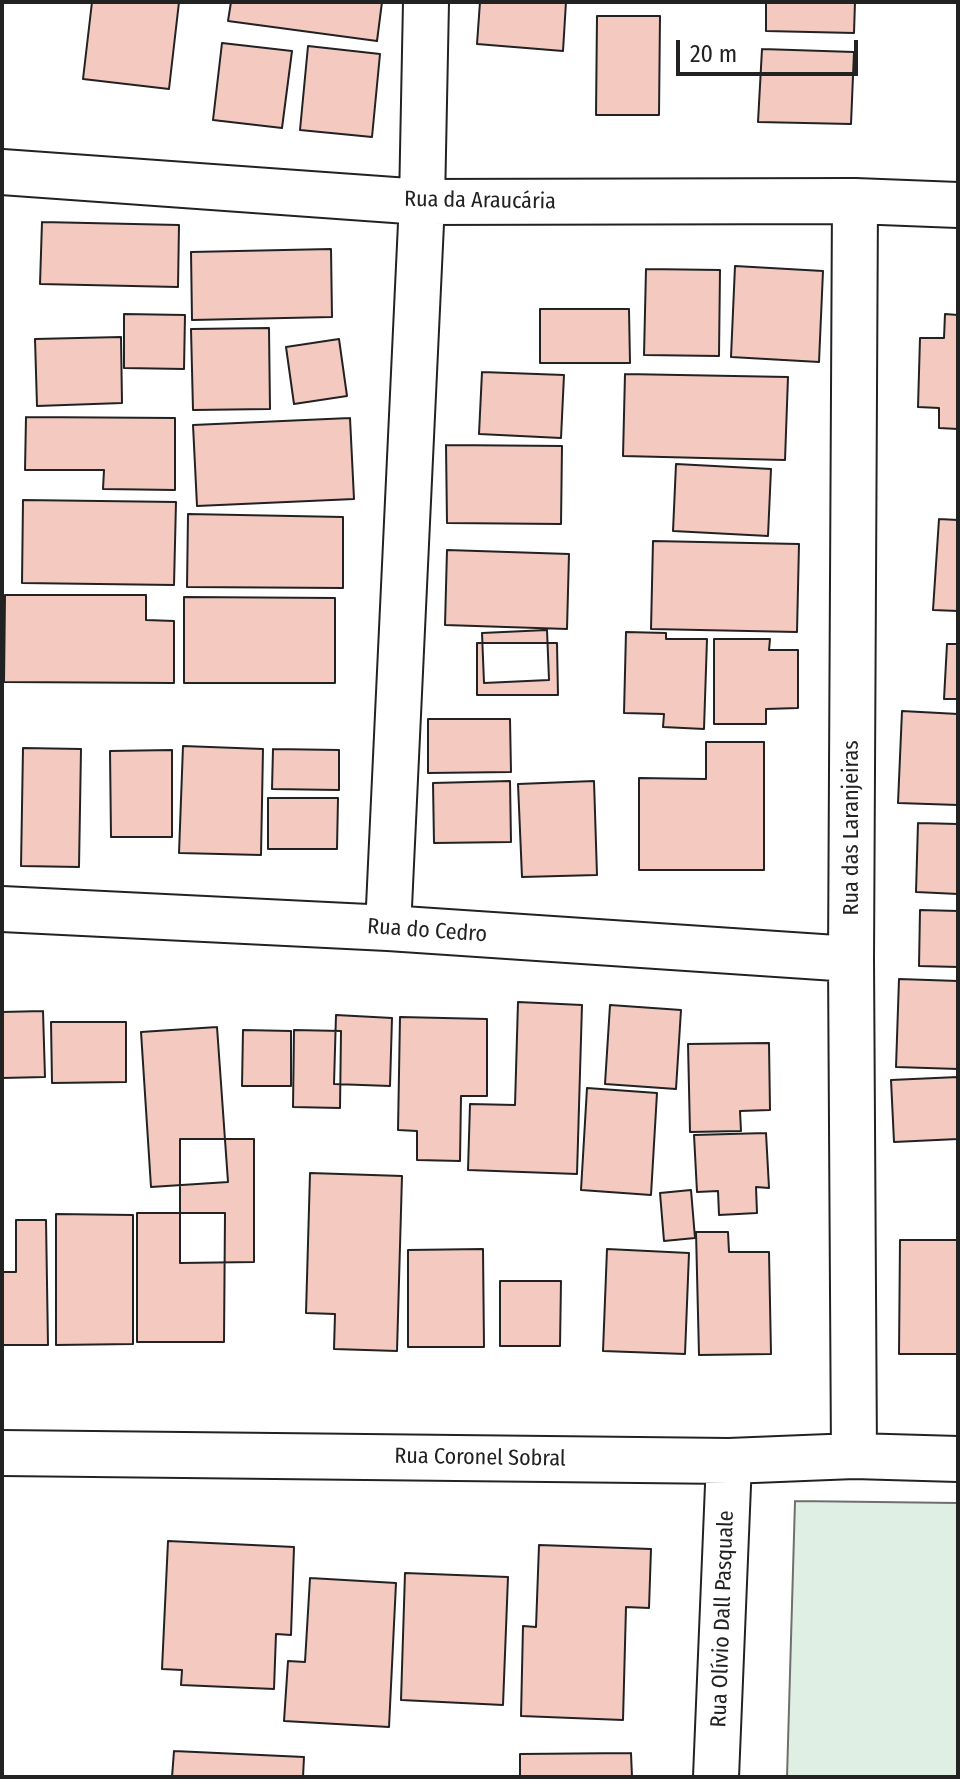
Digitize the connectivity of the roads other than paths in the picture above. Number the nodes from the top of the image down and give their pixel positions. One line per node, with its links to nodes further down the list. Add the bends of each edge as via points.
1 (426, 2): 4 (street)
2 (2, 172): 4 (street, Rua da Araucária)
3 (855, 201): 4 (street, Rua da Araucária); 5 (street, Rua da Araucária); 8 (street, Rua das Laranjeiras)
4 (422, 202): 7 (street)
5 (958, 205)
6 (2, 909): 7 (street, Rua do Cedro)
7 (388, 928): 8 (street, Rua do Cedro)
8 (851, 959): 10 (street, Rua das Laranjeiras)
9 (2, 1453): 12 (street, Rua Coronel Sobral)
10 (854, 1456): 11 (street, Rua Coronel Sobral); 12 (street, Rua Coronel Sobral)
11 (958, 1459)
12 (729, 1461): 13 (street, Rua Olívio Dall Pasquale)
13 (716, 1777)

